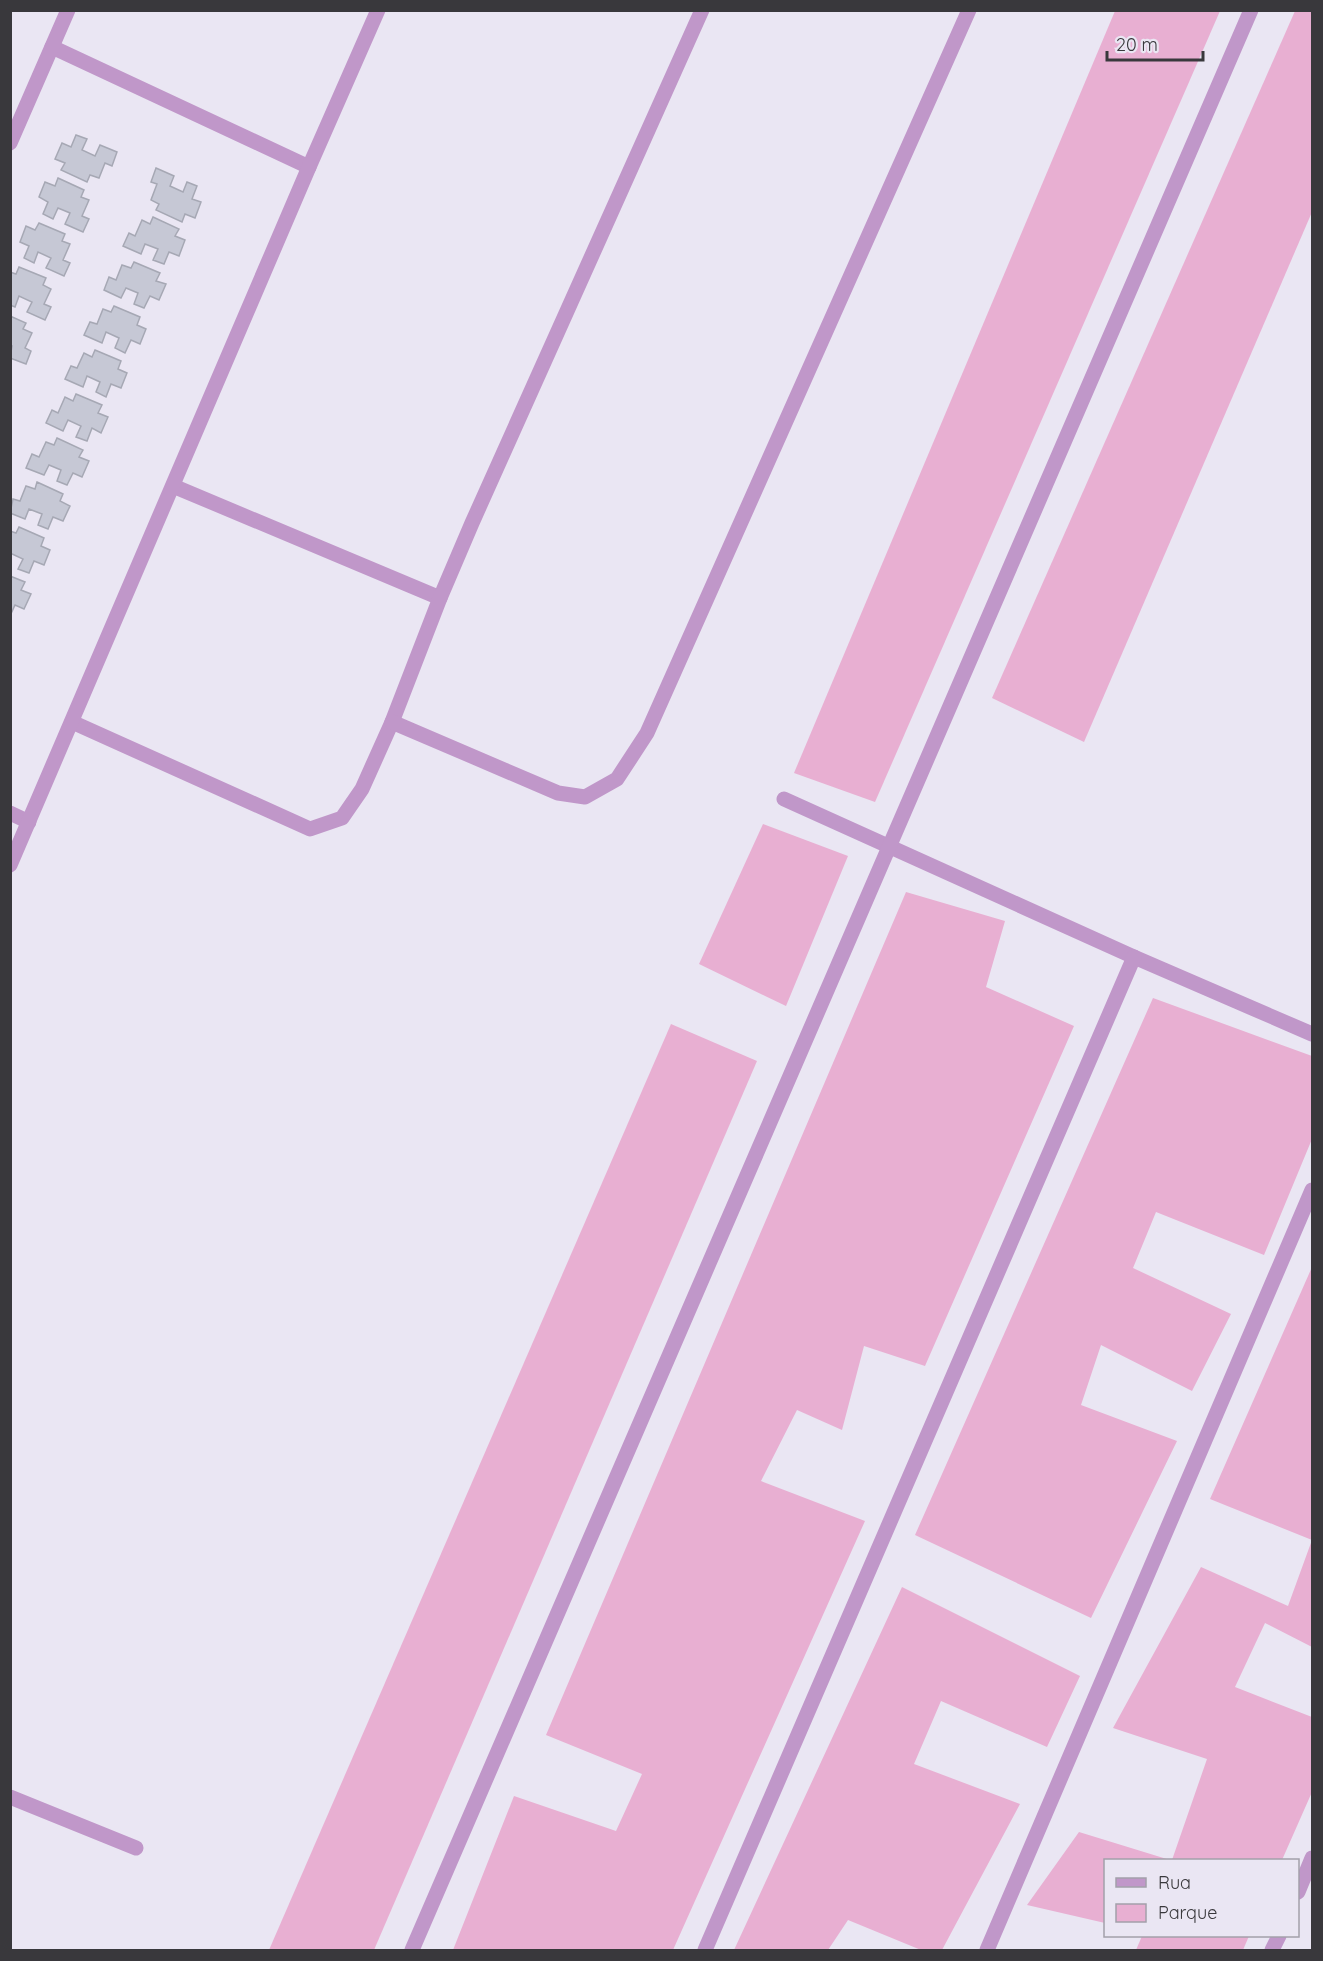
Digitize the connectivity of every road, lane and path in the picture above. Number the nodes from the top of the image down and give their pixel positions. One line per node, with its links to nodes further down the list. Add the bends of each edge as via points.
1 (68, 10): 6 (street)
2 (378, 10): 8 (street)
3 (702, 10): 10 (street)
4 (969, 10): 12 (street, via 647,733 617,779 585,797 558,793)
5 (1251, 10): 16 (street)
6 (52, 46): 7 (street); 8 (street)
7 (10, 143)
8 (309, 167): 9 (street)
9 (173, 486): 10 (street); 11 (street)
10 (440, 598): 12 (street)
11 (72, 722): 12 (street, via 310,829 342,818 362,789); 15 (street)
12 (392, 722)
13 (784, 799): 16 (street)
14 (10, 813): 15 (street)
15 (29, 822): 17 (street)
16 (891, 847): 18 (street); 25 (street)
17 (10, 865)
18 (1134, 957): 19 (street); 26 (street)
19 (1312, 1034)
20 (1312, 1190): 27 (street)
21 (10, 1797): 22 (street)
22 (136, 1848)
23 (1312, 1858): 24 (street)
24 (1299, 1890)
25 (412, 1950)
26 (705, 1950)
27 (987, 1950)

